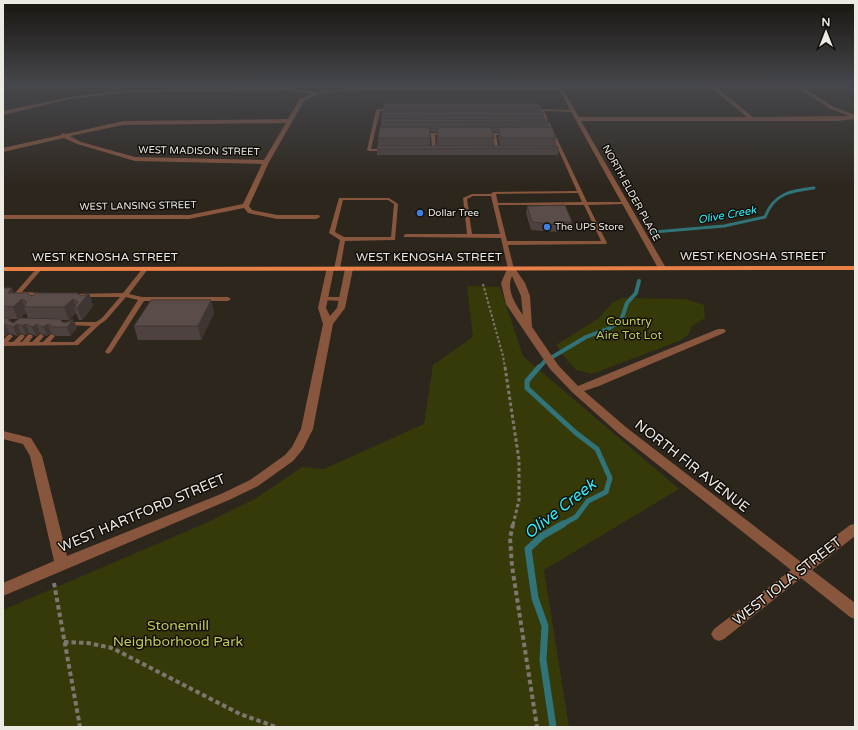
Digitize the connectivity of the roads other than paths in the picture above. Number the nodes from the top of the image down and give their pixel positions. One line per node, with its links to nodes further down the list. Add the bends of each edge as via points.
1 (376, 119): 5 (lane)
2 (547, 119): 8 (lane)
3 (577, 119): 34 (street, NORTH ELDER PLACE)
4 (289, 121): 19 (street, via 124,123); 30 (street)
5 (375, 126): 6 (lane); 9 (lane)
6 (383, 126)
7 (542, 126): 8 (lane)
8 (550, 126): 18 (lane)
9 (372, 134): 10 (lane); 21 (lane, via 369,150)
10 (380, 134)
11 (418, 134): 12 (lane)
12 (433, 134): 13 (lane); 23 (lane)
13 (448, 134)
14 (479, 134): 15 (lane)
15 (494, 134): 16 (lane); 26 (lane)
16 (509, 134)
17 (546, 134): 18 (lane)
18 (554, 134): 29 (lane)
19 (63, 135): 20 (street); 30 (street, WEST MADISON STREET, via 79,143 135,159)
20 (3, 150)
21 (391, 150)
22 (427, 150): 23 (lane)
23 (434, 150): 24 (lane)
24 (442, 150)
25 (489, 150): 26 (lane)
26 (497, 150): 27 (lane)
27 (505, 150)
28 (553, 150): 29 (lane)
29 (561, 150): 31 (lane)
30 (266, 162): 36 (street)
31 (580, 192): 32 (lane, via 493,192); 33 (lane)
32 (494, 195): 35 (lane); 40 (lane, via 472,195 465,198)
33 (586, 203): 34 (lane); 35 (lane); 43 (lane, via 604,243)
34 (625, 203): 44 (street, NORTH ELDER PLACE)
35 (496, 204): 41 (lane)
36 (246, 206): 37 (street, via 250,212); 38 (street, WEST LANSING STREET, via 190,217)
37 (316, 217)
38 (3, 218)
39 (406, 236): 40 (lane)
40 (470, 236): 41 (lane)
41 (503, 236): 43 (lane)
42 (343, 239): 42 (lane, via 394,239 396,204 389,199 341,199 332,233); 49 (lane)
43 (505, 243): 51 (lane)
44 (662, 268): 45 (main road, WEST KENOSHA STREET); 51 (main road, WEST KENOSHA STREET)
45 (855, 268)
46 (3, 269): 47 (main road, WEST KENOSHA STREET)
47 (39, 269): 48 (main road, WEST KENOSHA STREET); 52 (lane, via 14,295 44,298)
48 (145, 269): 49 (main road, WEST KENOSHA STREET); 54 (lane)
49 (334, 269): 50 (main road, WEST KENOSHA STREET); 56 (street)
50 (348, 269): 51 (main road, WEST KENOSHA STREET); 57 (street)
51 (511, 269): 64 (street, via 522,283 528,303); 64 (street, NORTH FIR AVENUE, via 505,283 510,304)
52 (54, 295)
53 (62, 295): 54 (lane, via 92,298)
54 (125, 295): 58 (lane); 60 (lane)
55 (228, 299): 58 (lane)
56 (323, 299): 57 (lane); 61 (street, via 322,308)
57 (343, 299): 61 (street, via 341,308)
58 (142, 300): 78 (lane)
59 (78, 315): 63 (lane)
60 (97, 324): 63 (lane); 77 (lane, via 76,344)
61 (328, 324): 82 (street, WEST HARTFORD STREET, via 308,423 300,444 289,458 254,483 225,497)
62 (58, 325): 63 (lane)
63 (70, 326)
64 (527, 327): 79 (street, NORTH FIR AVENUE, via 554,367)
65 (721, 331): 79 (street)
66 (10, 336): 72 (lane)
67 (22, 336): 73 (lane)
68 (30, 336): 74 (lane)
69 (41, 336): 75 (lane)
70 (52, 336): 76 (lane)
71 (63, 336): 77 (lane)
72 (3, 344): 73 (lane)
73 (15, 344): 74 (lane)
74 (24, 344): 75 (lane)
75 (34, 344): 76 (lane)
76 (45, 344): 77 (lane)
77 (57, 344)
78 (108, 352)
79 (576, 390): 83 (street, NORTH FIR AVENUE, via 623,431)
80 (3, 435): 82 (street, via 27,441 36,456)
81 (855, 529): 83 (street, WEST IOLA STREET)
82 (62, 564): 84 (street, WEST HARTFORD STREET)
83 (801, 569): 85 (street, NORTH FIR AVENUE); 86 (street, WEST IOLA STREET)
84 (3, 590)
85 (855, 612)
86 (719, 634)

